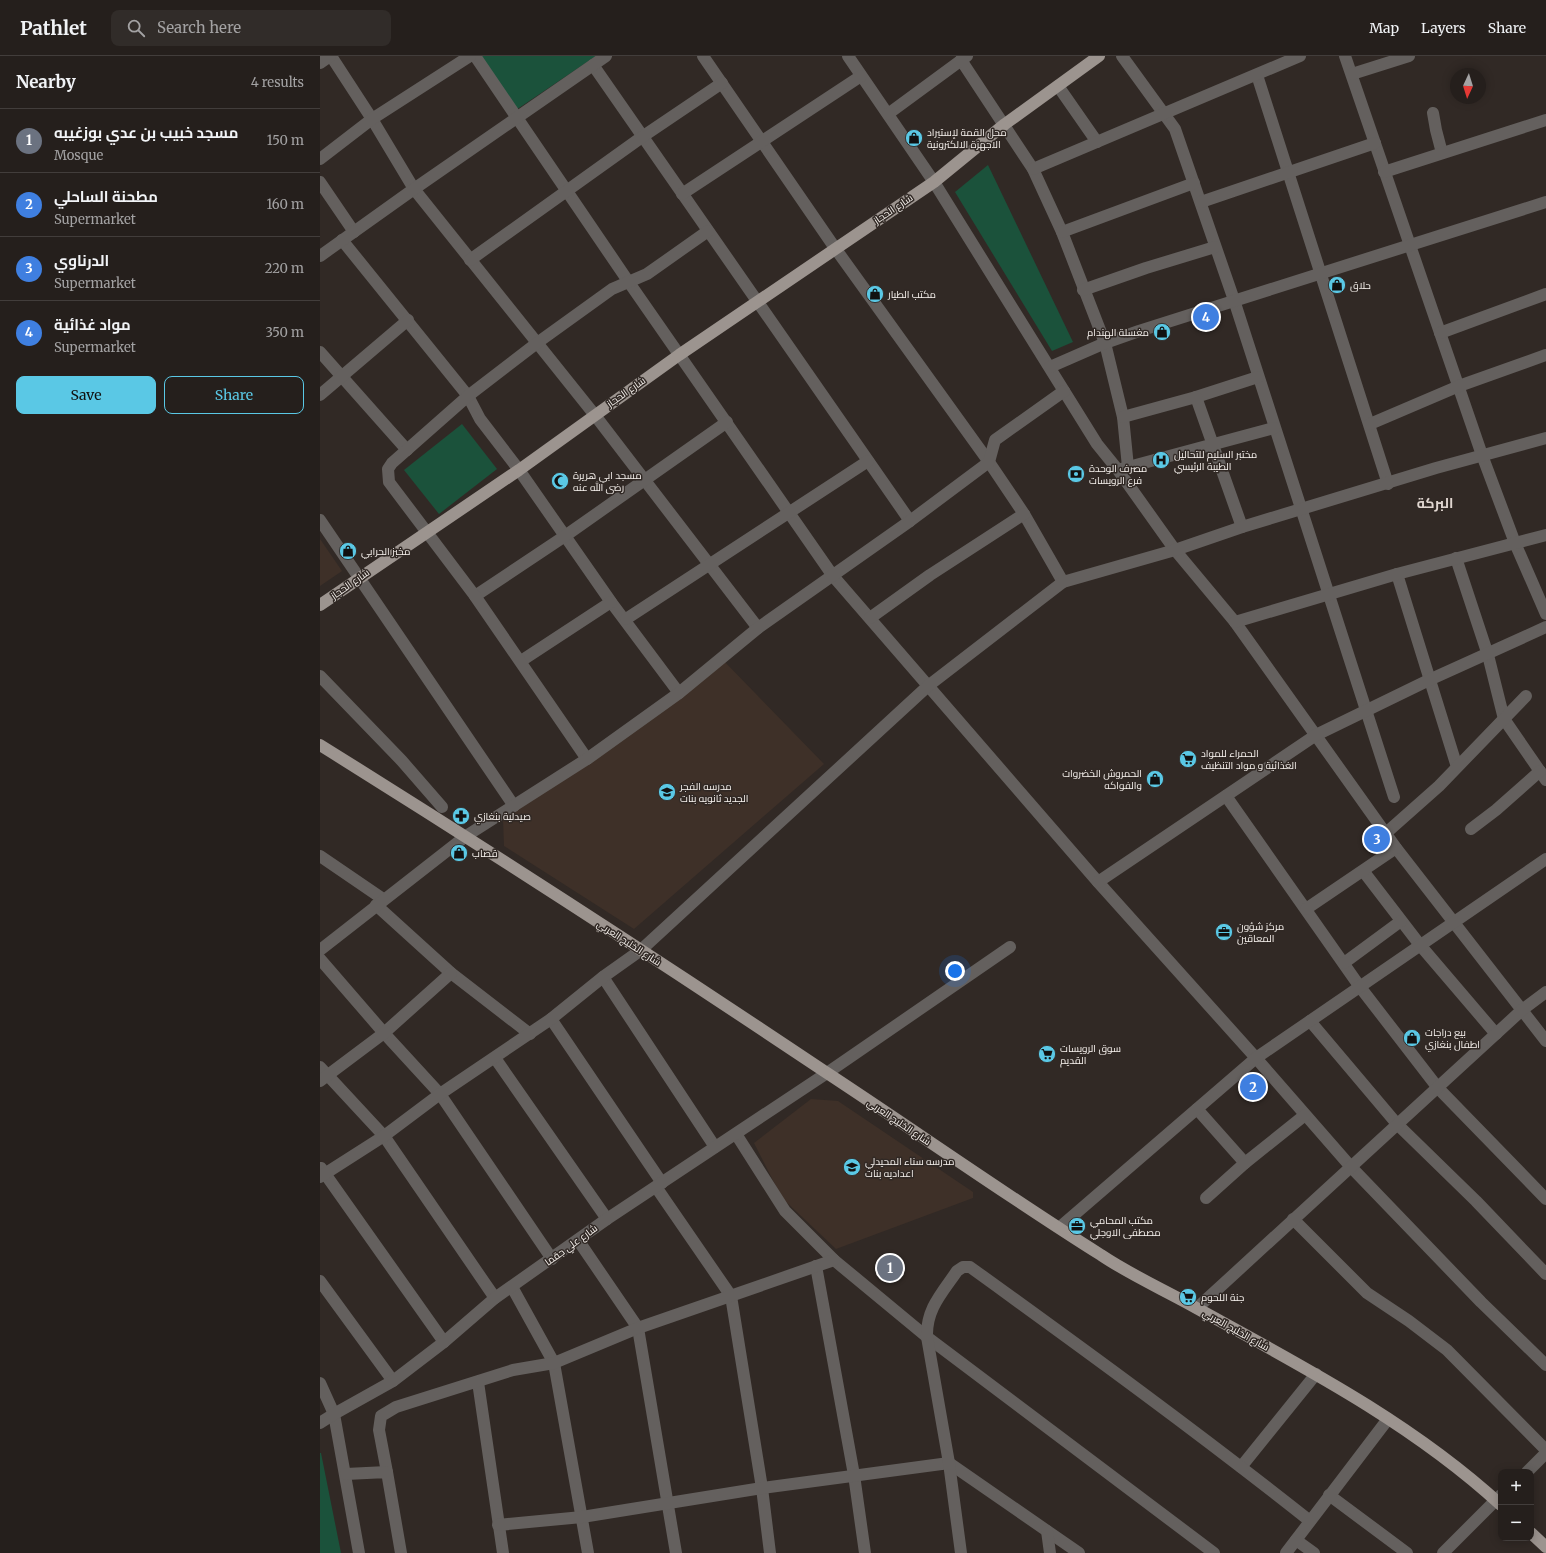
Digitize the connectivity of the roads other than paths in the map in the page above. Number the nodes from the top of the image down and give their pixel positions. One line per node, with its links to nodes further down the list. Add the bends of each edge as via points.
1 (330, 56): 13 (street); 24 (street)
2 (470, 56): 24 (street)
3 (475, 56): 23 (street)
4 (606, 56): 14 (street)
5 (703, 56): 18 (street)
6 (1099, 56): 19 (main road, شارع الحجاز)
7 (1122, 56): 22 (street)
8 (1300, 56): 16 (street)
9 (1345, 56): 15 (street)
10 (1409, 56): 15 (street)
11 (853, 58): 17 (street)
12 (964, 58): 21 (street); 26 (street)
13 (320, 63)
14 (593, 65): 23 (street); 27 (street)
15 (1352, 74): 30 (street)
16 (1257, 75): 22 (street); 35 (street)
17 (862, 76): 21 (street); 28 (street)
18 (722, 83): 27 (street); 28 (street)
19 (1058, 86): 26 (main road, شارع الحجاز); 29 (street)
20 (1433, 113): 31 (street)
21 (888, 114): 37 (street)
22 (1164, 114): 29 (street); 38 (street, via 1175,130)
23 (517, 117): 39 (street); 40 (street)
24 (372, 119): 32 (street); 39 (street)
25 (1546, 120): 31 (street)
26 (1005, 124): 33 (street); 37 (main road, شارع الحجاز)
27 (642, 137): 40 (street); 41 (street)
28 (762, 142): 41 (street); 50 (street)
29 (1097, 142): 33 (street)
30 (1375, 143): 34 (street); 35 (street)
31 (1442, 153): 34 (street)
32 (320, 159)
33 (1033, 169): 46 (street)
34 (1384, 172): 48 (street)
35 (1289, 173): 42 (street); 53 (street)
36 (320, 182): 45 (street)
37 (934, 182): 50 (main road, شارع الحجاز); 66 (street)
38 (1194, 183): 42 (street); 46 (street)
39 (414, 189): 45 (street); 52 (street)
40 (568, 190): 52 (street); 54 (street)
41 (682, 194): 44 (street)
42 (1201, 202): 49 (street)
43 (1546, 202): 48 (street)
44 (708, 231): 54 (street, via 647,274); 58 (street)
45 (354, 232): 47 (street)
46 (1062, 232): 55 (street)
47 (342, 240): 51 (street); 59 (street)
48 (1409, 245): 53 (street); 60 (street)
49 (1215, 247): 55 (street); 57 (street)
50 (835, 248): 58 (main road, شارع الحجاز); 84 (street)
51 (320, 256)
52 (470, 260): 61 (street)
53 (1320, 272): 57 (street); 77 (street)
54 (628, 282): 61 (street, via 612,289); 64 (street)
55 (1084, 290): 62 (street)
56 (1546, 294): 60 (street)
57 (1234, 300): 62 (street); 68 (street)
58 (757, 302): 64 (main road, شارع الحجاز); 83 (street)
59 (408, 320): 67 (street); 72 (street)
60 (1440, 333): 69 (street)
61 (537, 343): 72 (street); 74 (street)
62 (1105, 343): 66 (street); 75 (street)
63 (320, 352): 67 (street)
64 (679, 355): 74 (main road, شارع الحجاز); 76 (street)
65 (1546, 355): 69 (street)
66 (1050, 367): 70 (street)
67 (342, 377): 71 (street); 81 (street)
68 (1258, 377): 73 (street); 78 (street)
69 (1459, 386): 77 (street); 82 (street)
70 (1064, 391): 84 (street, via 995,440); 85 (street, via 1097,444)
71 (320, 395)
72 (468, 396): 81 (street); 86 (street, via 475,411)
73 (1196, 397): 75 (street); 80 (street)
74 (594, 414): 86 (main road, شارع الحجاز); 87 (street)
75 (1122, 416): 85 (street)
76 (727, 422): 87 (street); 90 (street)
77 (1370, 424): 88 (street)
78 (1274, 428): 80 (street); 89 (street)
79 (1546, 438): 82 (street)
80 (1213, 445): 85 (street); 94 (street)
81 (407, 450): 95 (street, via 388,468 389,482)
82 (1482, 455): 88 (street); 98 (street)
83 (868, 461): 90 (street); 93 (street)
84 (989, 462): 91 (street); 93 (street)
85 (1123, 468): 99 (street)
86 (519, 470): 95 (main road, شارع الحجاز); 97 (street)
87 (644, 480): 97 (street); 101 (street)
88 (1388, 484): 89 (street)
89 (1301, 509): 94 (street); 106 (street)
90 (788, 512): 101 (street); 103 (street)
91 (1024, 514): 105 (street); 111 (street, via 930,575)
92 (320, 520): 104 (street)
93 (910, 521): 103 (street)
94 (1242, 527): 99 (street)
95 (427, 533): 104 (main road, شارع الحجاز); 107 (street)
96 (1546, 535): 98 (street)
97 (565, 536): 107 (street); 108 (street)
98 (1515, 543): 100 (street); 110 (street)
99 (1175, 550): 105 (street); 113 (street)
100 (1456, 558): 102 (street); 116 (street)
101 (709, 564): 112 (street); 115 (street)
102 (1397, 574): 106 (street); 119 (street)
103 (833, 576): 111 (street); 115 (street)
104 (359, 577): 109 (main road, شارع الحجاز); 132 (street)
105 (1063, 582): 120 (street)
106 (1330, 595): 113 (street); 123 (street)
107 (475, 596): 117 (street)
108 (611, 602): 112 (street); 117 (street)
109 (320, 605)
110 (1546, 614)
111 (870, 618): 120 (street)
112 (626, 619): 121 (street)
113 (1235, 622): 125 (street)
114 (1546, 627): 116 (street)
115 (758, 628): 121 (street)
116 (1488, 654): 119 (street); 124 (street)
117 (521, 661): 127 (street)
118 (320, 676): 133 (street, via 402,761)
119 (1429, 680): 123 (street); 128 (street)
120 (928, 686): 141 (street); 149 (street)
121 (679, 693): 127 (street)
122 (1526, 696): 124 (street)
123 (1367, 710): 125 (street); 131 (street)
124 (1504, 719): 128 (street); 129 (street)
125 (1316, 735): 130 (street); 135 (street)
126 (320, 745): 136 (main road, شارع الخليج العربي)
127 (587, 759): 132 (street)
128 (1457, 767): 135 (street)
129 (1543, 775): 134 (street)
130 (1226, 796): 141 (street); 143 (street)
131 (1394, 797)
132 (514, 806): 136 (street)
133 (442, 807)
134 (1472, 829)
135 (1386, 833): 137 (street)
136 (466, 836): 142 (street); 149 (main road, شارع الخليج العربي)
137 (1396, 848): 140 (street); 145 (street)
138 (320, 856): 142 (street)
139 (1546, 859): 145 (street)
140 (1364, 872): 143 (street); 144 (street)
141 (1098, 882): 164 (street)
142 (380, 902): 148 (street); 152 (street)
143 (1306, 909): 151 (street)
144 (1401, 921): 147 (street); 151 (street)
145 (1454, 922): 147 (street); 156 (street)
146 (1010, 946): 165 (street, شارع علي جقما)
147 (1420, 946): 154 (street); 161 (street)
148 (320, 950)
149 (641, 950): 153 (street); 165 (main road, شارع الخليج العربي)
150 (320, 959): 159 (street)
151 (1344, 963): 154 (street)
152 (451, 973): 159 (street); 160 (street)
153 (603, 977): 157 (street); 174 (street)
154 (1360, 987): 158 (street); 167 (street)
155 (1546, 992): 156 (street)
156 (1522, 1010): 161 (street); 162 (street)
157 (551, 1019): 160 (street); 178 (street)
158 (1310, 1021): 164 (street); 171 (street)
159 (384, 1033): 166 (street); 168 (street)
160 (530, 1034): 163 (street)
161 (1496, 1034): 167 (street)
162 (1546, 1041)
163 (494, 1058): 168 (street); 181 (street)
164 (1256, 1058): 169 (street); 170 (street)
165 (827, 1073): 172 (street, شارع علي جقما); 183 (main road, شارع الخليج العربي, via 1002,1192)
166 (322, 1074): 173 (street)
167 (1438, 1088): 171 (street); 180 (street)
168 (440, 1094): 173 (street); 185 (street)
169 (1197, 1109): 175 (street); 183 (street)
170 (1305, 1115): 175 (street); 176 (street)
171 (1397, 1124): 176 (street); 188 (street)
172 (736, 1134): 174 (street, شارع علي جقما); 186 (street, via 784,1211)
173 (384, 1136): 177 (street); 192 (street)
174 (715, 1147): 178 (street, شارع علي جقما)
175 (1245, 1163): 179 (street)
176 (1351, 1167): 182 (street); 199 (street, via 1481,1302)
177 (322, 1172): 196 (street)
178 (659, 1185): 181 (street, شارع علي جقما); 191 (street)
179 (1206, 1198)
180 (1546, 1199)
181 (607, 1219): 184 (street, شارع علي جقما)
182 (1293, 1219): 193 (street); 208 (street, via 1366,1293 1447,1350)
183 (1060, 1227): 193 (main road, شارع الخليج العربي, via 1102,1256)
184 (578, 1240): 185 (street, شارع علي جقما); 194 (street)
185 (552, 1259): 190 (street, شارع علي جقما)
186 (834, 1260): 187 (street); 195 (street)
187 (816, 1266): 191 (street); 215 (street)
188 (1546, 1274)
189 (320, 1281): 202 (street)
190 (512, 1287): 192 (street, شارع علي جقما); 198 (street)
191 (731, 1296): 194 (street); 216 (street)
192 (495, 1298): 196 (street, شارع علي جقما)
193 (1197, 1308): 201 (main road, شارع الخليج العربي)
194 (638, 1328): 198 (street); 220 (street)
195 (927, 1337): 197 (street); 200 (street); 211 (street, via 926,1323 930,1310 957,1271 963,1266 970,1267)
196 (444, 1342): 202 (street, شارع علي جقما)
197 (942, 1348): 200 (street); 239 (street)
198 (554, 1363): 203 (street, via 514,1370); 221 (street)
199 (1546, 1365)
200 (932, 1369): 210 (street)
201 (1316, 1374): 206 (main road, شارع الخليج العربي); 211 (street)
202 (393, 1382): 205 (street, شارع علي جقما)
203 (478, 1382): 213 (street, via 396,1407 382,1416 379,1430); 223 (street)
204 (320, 1383): 205 (street)
205 (334, 1414): 207 (street, شارع علي جقما); 214 (street)
206 (1388, 1419): 217 (street); 218 (main road, شارع الخليج العربي)
207 (320, 1423)
208 (1546, 1450)
209 (1546, 1453): 212 (street)
210 (949, 1463): 215 (street); 224 (street); 236 (street)
211 (1242, 1467): 222 (street)
212 (1530, 1469)
213 (387, 1472): 214 (street); 230 (street)
214 (346, 1474): 229 (street)
215 (854, 1475): 216 (street); 235 (street)
216 (762, 1488): 220 (street); 234 (street)
217 (1329, 1495): 222 (street); 242 (street)
218 (1498, 1499)
219 (1498, 1501): 228 (street)
220 (667, 1504): 221 (street); 233 (street)
221 (582, 1517): 223 (street); 232 (street)
222 (1310, 1522): 226 (street)
223 (498, 1525): 231 (street)
224 (1047, 1531): 237 (street); 238 (street)
225 (1534, 1536): 227 (main road)
226 (1296, 1540): 240 (street); 241 (street)
227 (1546, 1547)
228 (1451, 1550)
229 (359, 1553)
230 (401, 1553)
231 (503, 1553)
232 (588, 1553)
233 (676, 1553)
234 (770, 1553)
235 (865, 1553)
236 (961, 1553)
237 (1050, 1553)
238 (1079, 1553)
239 (1214, 1553)
240 (1286, 1553)
241 (1314, 1553)
242 (1407, 1553)

